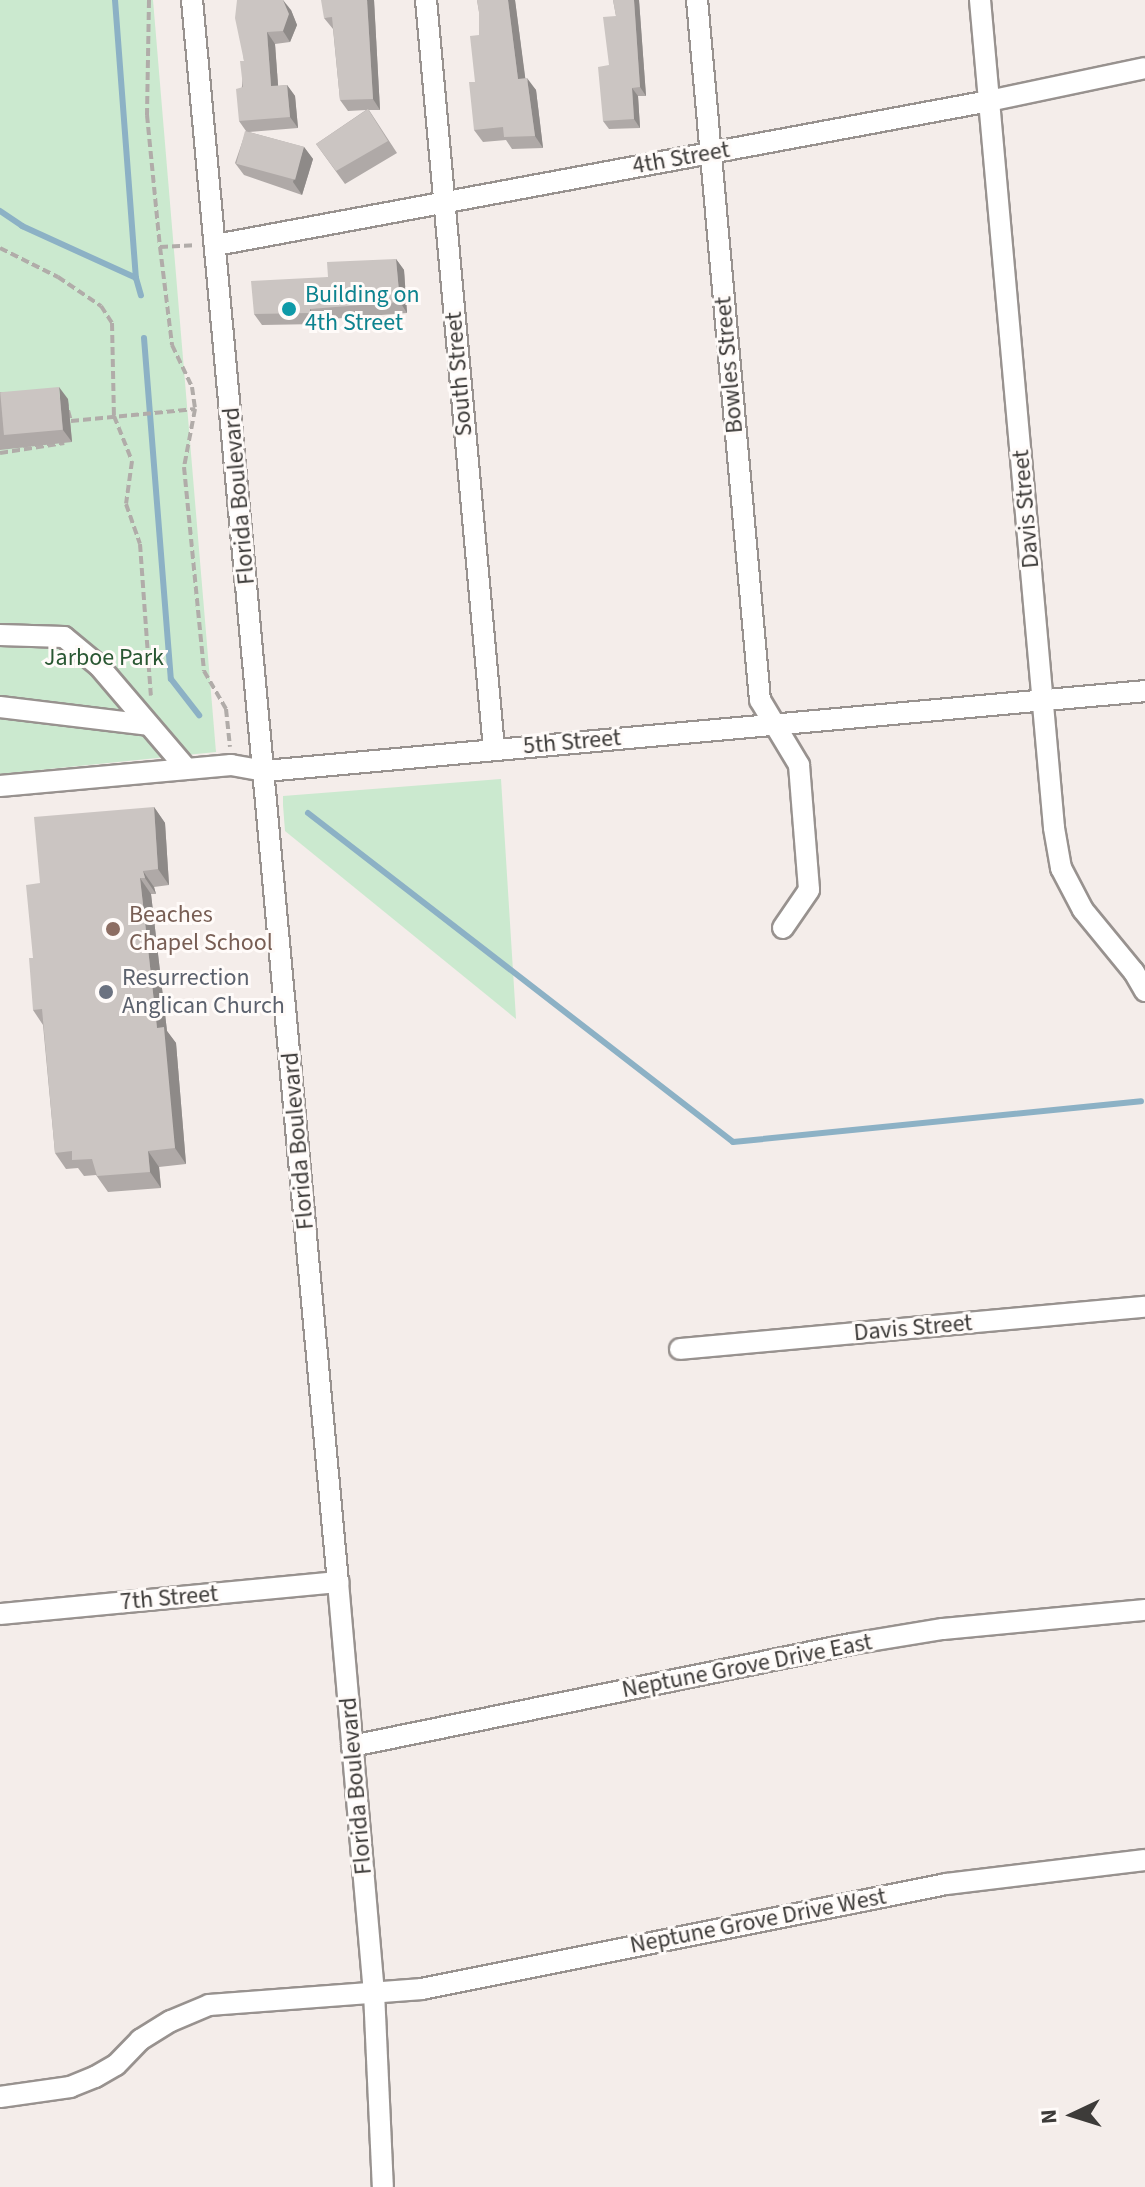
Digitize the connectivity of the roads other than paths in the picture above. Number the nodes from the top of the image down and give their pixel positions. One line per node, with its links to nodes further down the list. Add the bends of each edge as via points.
1 (192, 0): 9 (street, Florida Boulevard)
2 (426, 0): 8 (street, South Street)
3 (697, 0): 7 (street, Bowles Street)
4 (980, 0): 6 (street, Davis Street)
5 (1145, 68): 6 (street, 4th Street)
6 (989, 101): 7 (street, 4th Street); 12 (street, Davis Street)
7 (710, 152): 8 (street, 4th Street); 14 (street, Bowles Street, via 760,700)
8 (443, 201): 9 (street, 4th Street); 16 (street, South Street)
9 (216, 245): 18 (street, Florida Boulevard)
10 (0, 635): 15 (street, via 64,637 99,666)
11 (1145, 691): 12 (street, 5th Street)
12 (1043, 702): 14 (street, 5th Street); 21 (street, Davis Street, via 1061,868 1083,910)
13 (0, 707): 15 (street)
14 (776, 725): 16 (street, 5th Street); 20 (street, Bowles Street, via 799,765 809,890)
15 (151, 727): 17 (street)
16 (494, 749): 18 (street, 5th Street)
17 (187, 769): 18 (street, 5th Street, via 231,765); 19 (street, 5th Street)
18 (265, 771): 24 (street, Florida Boulevard)
19 (0, 786)
20 (783, 928)
21 (1145, 991)
22 (1145, 1307): 23 (street, Davis Street)
23 (680, 1349)
24 (338, 1582): 26 (street, 7th Street); 27 (street, Florida Boulevard)
25 (1145, 1610): 27 (street, Neptune Grove Drive East, via 943,1629 851,1644)
26 (0, 1614)
27 (352, 1746): 29 (street, Florida Boulevard)
28 (1145, 1860): 29 (street, Neptune Grove Drive West, via 946,1884 422,1989)
29 (374, 1992): 30 (street, Neptune Grove Drive West, via 209,2005 140,2040 116,2065 95,2077 70,2087); 31 (street, Florida Boulevard)
30 (0, 2097)
31 (383, 2187)

